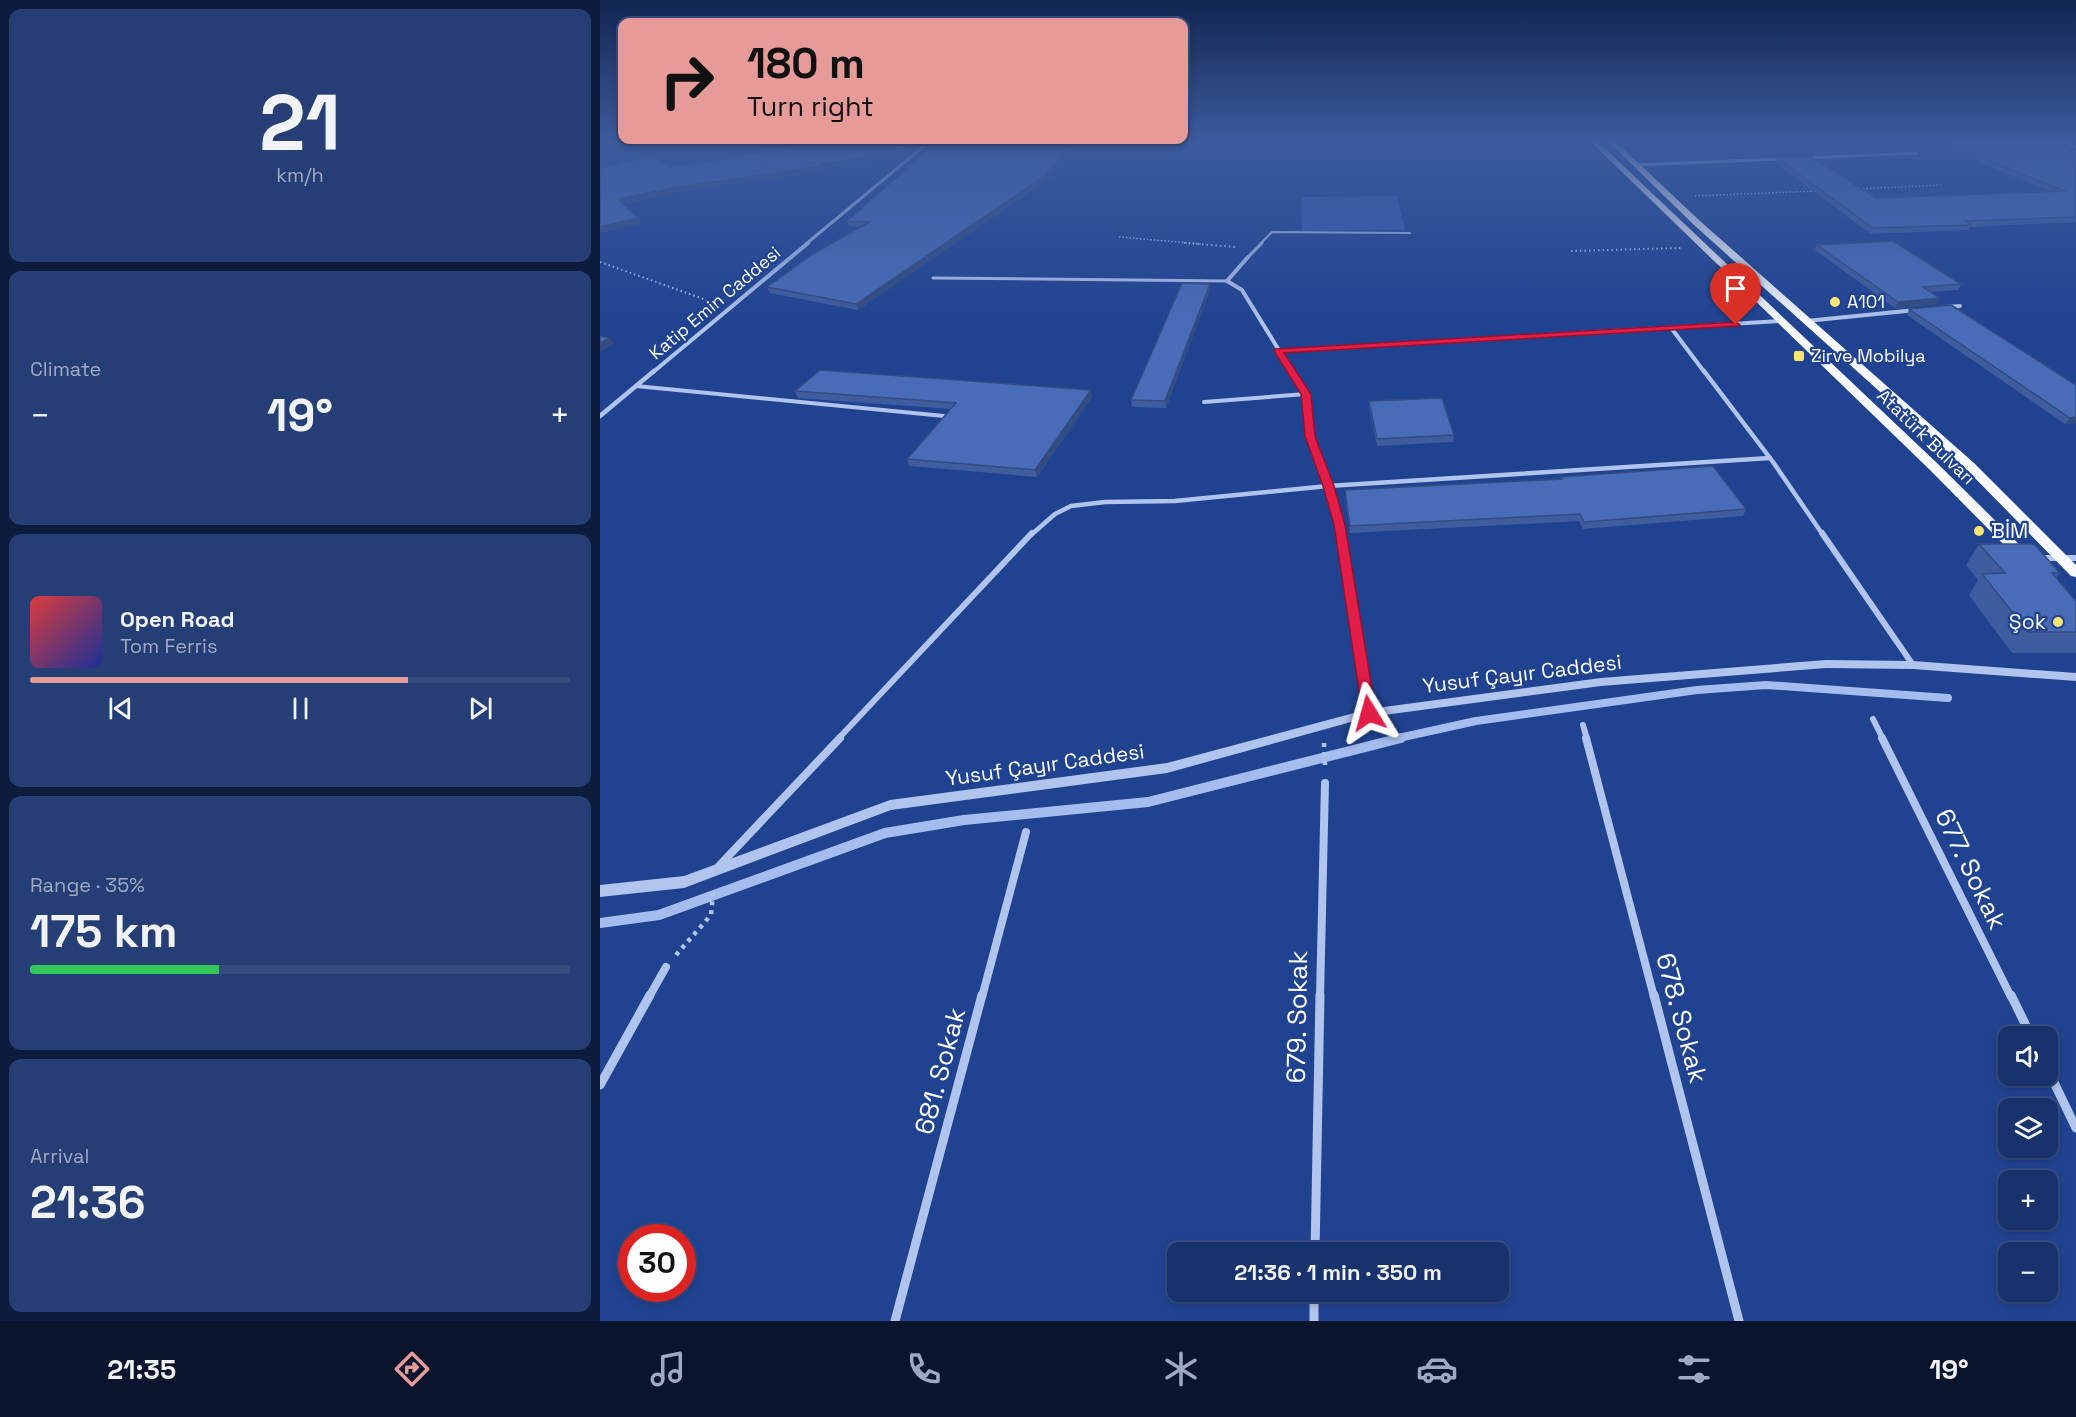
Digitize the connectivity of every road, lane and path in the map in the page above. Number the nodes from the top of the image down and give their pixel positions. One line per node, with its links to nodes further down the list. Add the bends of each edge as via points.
1 (856, 203): 14 (street, Katip Emin Caddesi)
2 (1658, 203): 6 (main road, Atatürk Bulvarı)
3 (1676, 203): 18 (main road, Atatürk Bulvarı)
4 (1410, 233): 7 (lane, via 1272,232)
5 (1119, 237): 7 (path)
6 (1704, 247): 8 (path); 17 (main road, Atatürk Bulvarı)
7 (1258, 249): 9 (lane)
8 (1570, 251)
9 (1248, 257): 12 (street)
10 (600, 262): 14 (path)
11 (933, 278): 12 (lane)
12 (1227, 281): 20 (street, via 1242,290)
13 (1960, 306): 15 (street)
14 (730, 308): 21 (street, Katip Emin Caddesi)
15 (1937, 308)
16 (1925, 310): 18 (street)
17 (1781, 321): 19 (street); 30 (main road, Atatürk Bulvarı)
18 (1806, 321): 28 (main road, Atatürk Bulvarı, via 1970,466)
19 (1672, 329): 20 (street); 26 (street)
20 (1278, 351): 22 (street)
21 (636, 386): 24 (street, Katip Emin Caddesi); 25 (lane)
22 (1306, 394): 23 (lane); 27 (street, via 1310,436)
23 (1204, 402)
24 (600, 416)
25 (944, 416)
26 (1770, 458): 27 (street); 32 (street)
27 (1328, 486): 34 (street, via 1339,525); 41 (street, via 1175,501 1093,503 1071,506 1055,514 1021,545)
28 (2061, 558): 29 (street); 30 (street); 31 (main road, Atatürk Bulvarı)
29 (2076, 558)
30 (2029, 562)
31 (2076, 573)
32 (1913, 665): 33 (street, Yusuf Çayır Caddesi); 34 (street, Yusuf Çayır Caddesi, via 1826,664 1601,682)
33 (2076, 677)
34 (1369, 713): 41 (street, Yusuf Çayır Caddesi, via 1167,768 890,806)
35 (1873, 719): 44 (street, 677. Sokak)
36 (1583, 725): 52 (street, 678. Sokak)
37 (1324, 745): 38 (path)
38 (1325, 769)
39 (1325, 783): 48 (street, 679. Sokak)
40 (1026, 831): 50 (street, 681. Sokak)
41 (714, 877): 42 (street, Yusuf Çayır Caddesi); 43 (path, via 711,912)
42 (600, 891)
43 (666, 967): 45 (street)
44 (2026, 1026)
45 (600, 1085)
46 (2056, 1086): 47 (street)
47 (2076, 1128)
48 (1315, 1242)
49 (1314, 1302): 51 (street)
50 (895, 1321)
51 (1314, 1321)
52 (1739, 1321)

